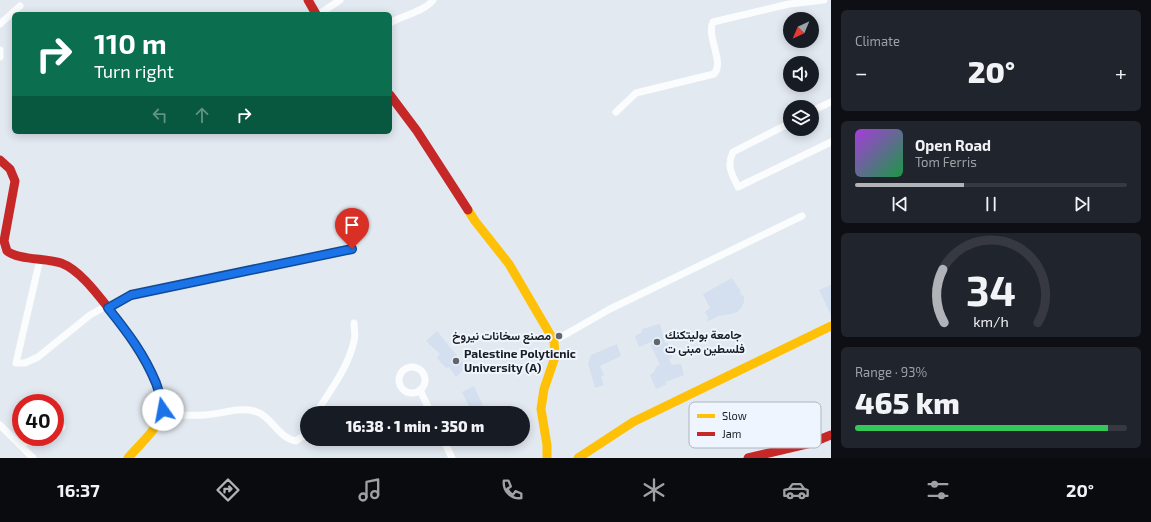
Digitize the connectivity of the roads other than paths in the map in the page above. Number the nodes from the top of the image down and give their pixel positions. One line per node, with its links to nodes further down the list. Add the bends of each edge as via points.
1 (308, 0): 7 (street)
2 (340, 0): 8 (street)
3 (433, 0): 10 (street, via 426,7)
4 (824, 0): 17 (street, via 789,4 713,22 711,31 718,65 715,73 636,93)
5 (20, 6): 6 (street)
6 (13, 12)
7 (315, 12)
8 (322, 12)
9 (12, 13): 11 (street)
10 (392, 22)
11 (0, 24)
12 (0, 50): 13 (street)
13 (0, 57)
14 (392, 98): 27 (street, via 417,131 475,221 509,264)
15 (831, 102): 16 (street)
16 (819, 108)
17 (616, 112)
18 (783, 126): 19 (street, via 733,152 729,160 730,170 738,187)
19 (831, 142)
20 (0, 160): 23 (street, via 10,168 15,181 4,241 6,251 13,255)
21 (802, 216): 27 (street, via 610,309)
22 (352, 249): 24 (street, via 131,295)
23 (40, 259): 24 (street, via 52,260 74,271 88,283); 24 (street, via 16,363 25,363 38,357 90,315)
24 (107, 307): 31 (street, via 131,336 146,362 160,394)
25 (354, 322): 29 (street, via 355,340 349,357)
26 (831, 326): 44 (street, via 633,422)
27 (554, 341): 43 (street, via 555,357 544,389 541,408)
28 (420, 390): 30 (street)
29 (320, 406)
30 (428, 406)
31 (162, 414): 35 (street, via 206,416 240,409 256,411 290,440 296,441); 41 (street)
32 (0, 425): 34 (street)
33 (831, 435): 36 (street)
34 (12, 437)
35 (300, 438)
36 (821, 440)
37 (21, 446): 40 (street)
38 (446, 446): 42 (street)
39 (784, 448): 45 (street)
40 (33, 458)
41 (128, 458)
42 (452, 458)
43 (547, 458)
44 (578, 458)
45 (748, 458)

